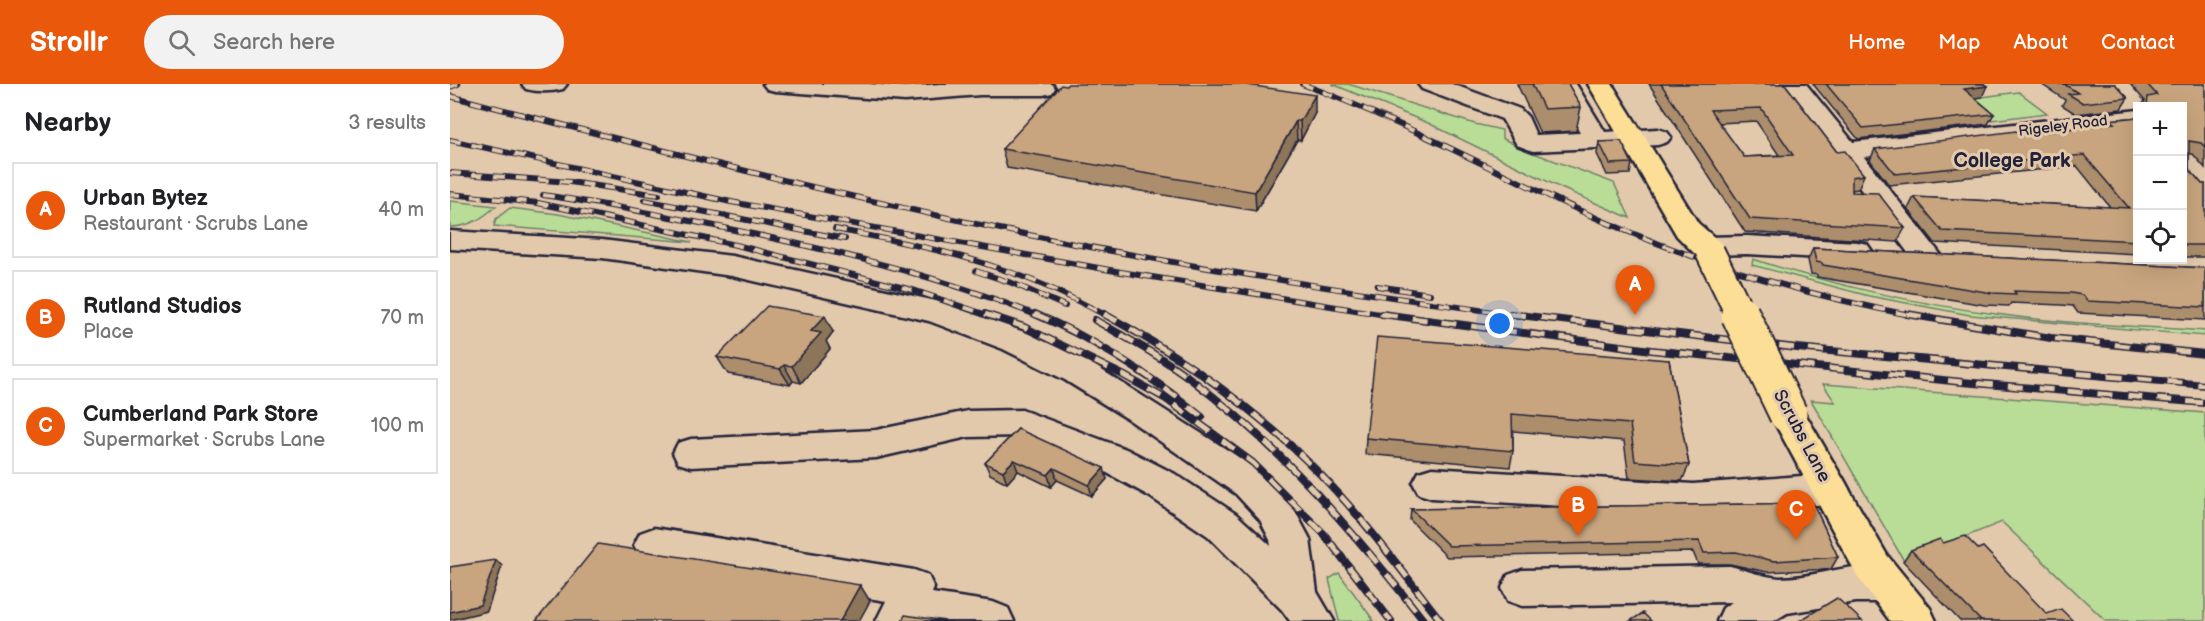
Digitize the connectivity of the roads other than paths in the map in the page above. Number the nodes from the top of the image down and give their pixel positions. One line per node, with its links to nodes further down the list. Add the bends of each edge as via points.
1 (534, 84): 2 (street)
2 (555, 84)
3 (775, 84): 9 (street, via 905,94)
4 (1430, 84): 12 (street, via 1511,114 1529,142)
5 (1564, 84): 12 (street)
6 (1600, 84): 11 (main road, Scrubs Lane)
7 (1624, 84): 11 (main road, Scrubs Lane)
8 (1794, 84): 13 (street)
9 (1043, 88)
10 (2133, 108): 13 (street, Rigeley Road)
11 (1647, 138): 12 (street); 15 (main road, Scrubs Lane, via 1687,230)
12 (1598, 141)
13 (1846, 152): 15 (street, via 1937,256 1747,245)
14 (450, 240): 24 (street, via 602,249 732,266 936,312 1015,341 1077,371 1249,483 1274,509 1290,539)
15 (1707, 247): 18 (main road, Scrubs Lane, bridge, via 1788,414)
16 (691, 453): 24 (street, via 876,444 968,424 1022,423 1094,451 1162,485 1222,525)
17 (1432, 483): 18 (street, via 1693,499)
18 (1830, 489): 20 (main road, Scrubs Lane)
19 (654, 545): 23 (street)
20 (1884, 584): 22 (street, via 1856,584); 27 (main road, Scrubs Lane)
21 (1522, 588): 22 (street, via 1730,584)
22 (1779, 596): 26 (street)
23 (905, 605): 25 (street)
24 (1305, 609)
25 (993, 621)
26 (1738, 621)
27 (1915, 621)

